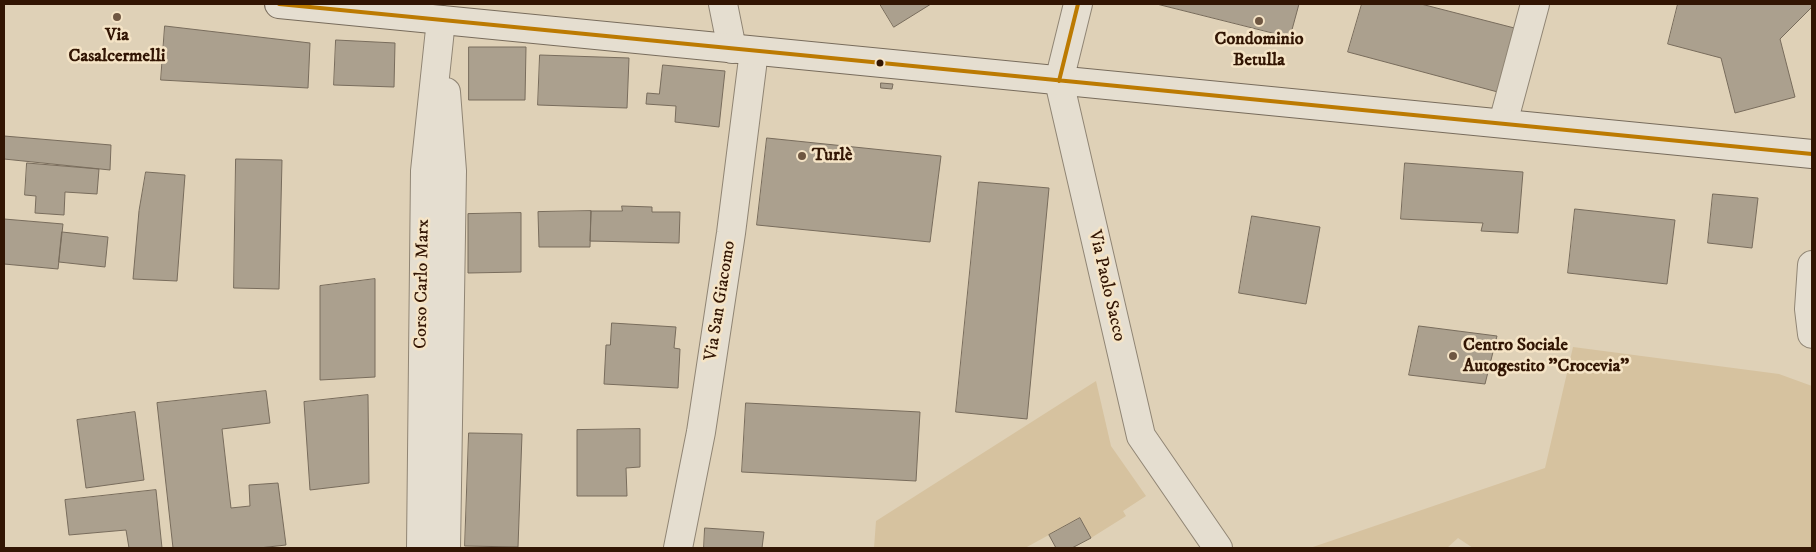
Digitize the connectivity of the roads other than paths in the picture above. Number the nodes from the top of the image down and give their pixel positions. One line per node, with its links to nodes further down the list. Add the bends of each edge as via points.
1 (280, 4): 5 (street)
2 (723, 4): 6 (street, Via San Giacomo)
3 (1078, 4): 7 (street, Via Paolo Sacco)
4 (1534, 4): 8 (street)
5 (441, 12): 6 (street); 12 (street, Corso Carlo Marx, via 425,171); 13 (street, Corso Carlo Marx, via 452,171)
6 (743, 50): 7 (street); 14 (street, Via San Giacomo, via 730,243)
7 (1059, 81): 8 (street); 15 (street, Via Paolo Sacco, via 1141,436)
8 (1503, 124): 9 (street)
9 (1812, 154)
10 (1812, 265): 11 (street, via 1809,309)
11 (1812, 334)
12 (421, 548)
13 (446, 548)
14 (678, 548)
15 (1218, 548)

